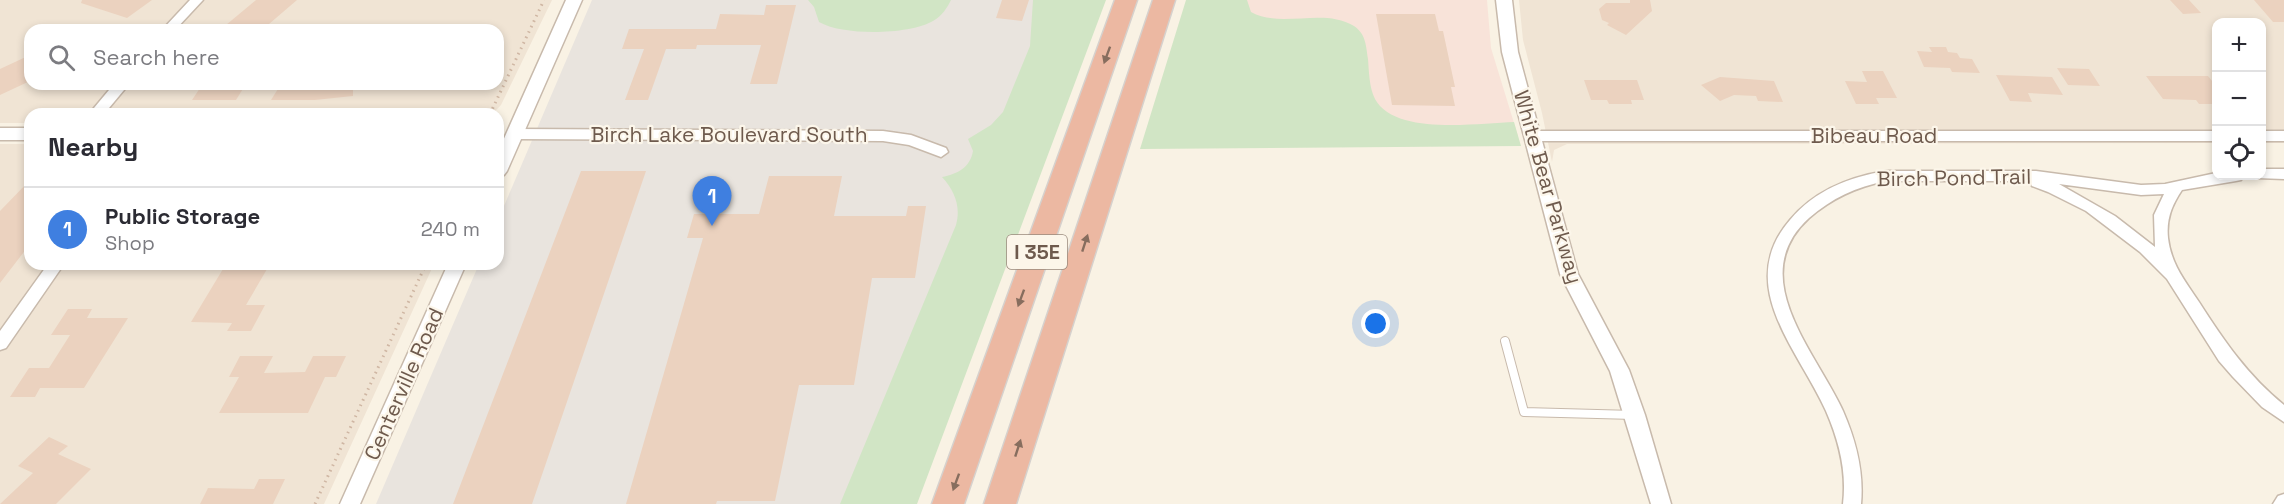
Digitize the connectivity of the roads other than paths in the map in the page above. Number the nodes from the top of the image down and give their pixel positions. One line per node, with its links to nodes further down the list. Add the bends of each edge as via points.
1 (197, 0): 6 (street)
2 (574, 0): 11 (street)
3 (1126, 0): 30 (highway, I 35E, one-way to 30)
4 (1164, 0): 31 (highway, I 35E, one-way to 4)
5 (1504, 0): 12 (street, White Bear Parkway, via 1508,43)
6 (174, 24)
7 (117, 90): 8 (street)
8 (101, 108)
9 (0, 134): 10 (street)
10 (24, 134)
11 (506, 135): 16 (street, Birch Lake Boulevard South, via 883,135 911,140)
12 (1532, 136): 13 (street, Bibeau Road); 28 (street, White Bear Parkway, via 1569,274 1619,370)
13 (2212, 136)
14 (2266, 136): 15 (street)
15 (2284, 136)
16 (941, 152)
17 (2266, 174): 18 (street)
18 (2284, 174)
19 (2008, 177): 21 (street, Birch Pond Trail, via 2064,179 2140,190); 24 (street, via 2046,184 2067,193 2148,250); 33 (street, Birch Pond Trail, via 1886,176 1856,182 1823,197 1794,223 1778,250 1774,271 1776,294 1783,316 1841,428 1850,460)
20 (2212, 179): 21 (street, Birch Pond Trail)
21 (2177, 187): 24 (street, via 2161,214 2159,234)
22 (52, 270): 26 (street)
23 (454, 270): 29 (street, Centerville Road)
24 (2174, 278): 27 (street, via 2226,357 2246,381)
25 (1505, 341): 28 (lane, via 1524,412)
26 (0, 343)
27 (2284, 414)
28 (1635, 415): 32 (street, White Bear Parkway)
29 (350, 504)
30 (948, 504)
31 (1000, 504)
32 (1661, 504)
33 (1852, 504)

